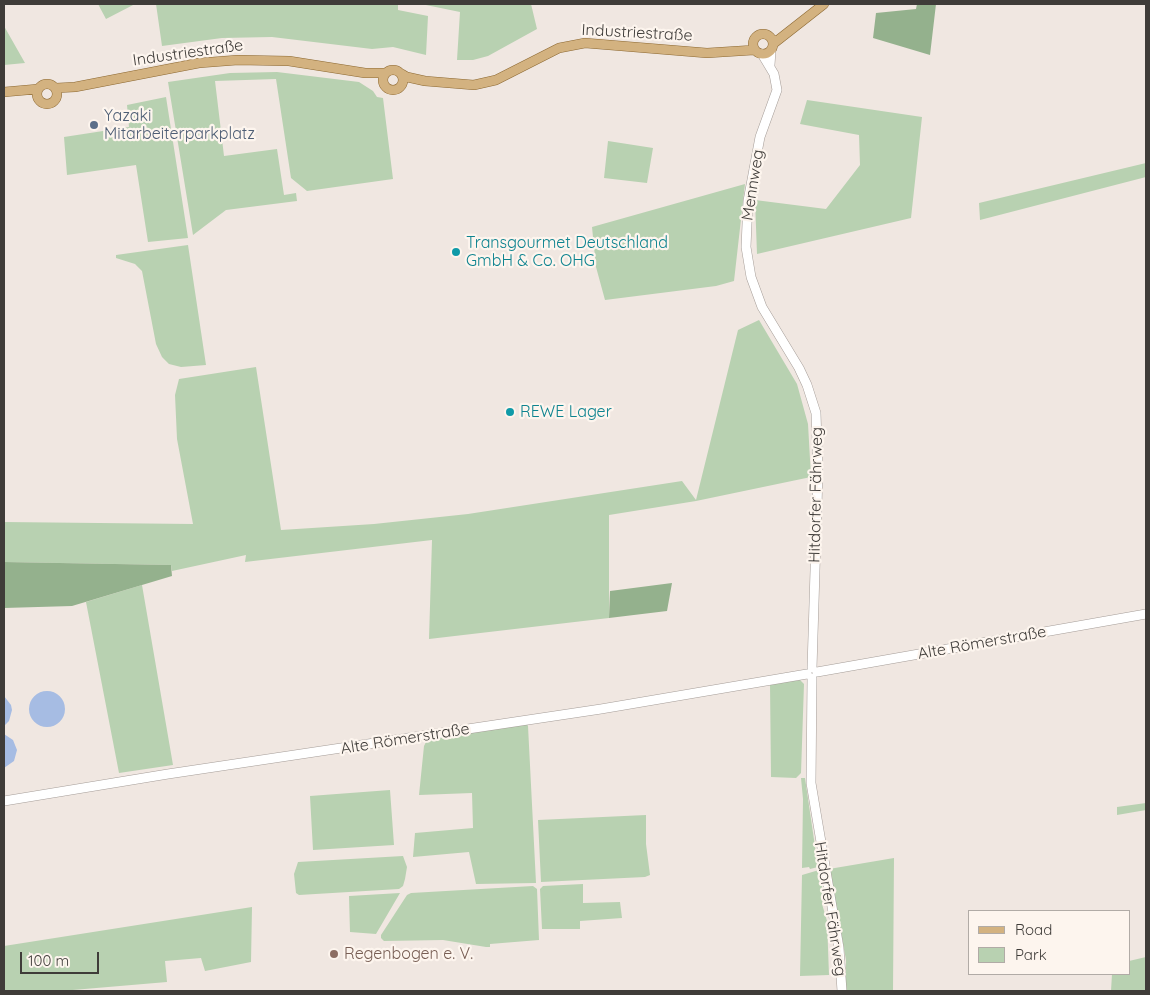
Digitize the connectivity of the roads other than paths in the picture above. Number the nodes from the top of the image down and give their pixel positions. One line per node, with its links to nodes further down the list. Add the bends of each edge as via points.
1 (824, 4): 2 (main road, via 807,20)
2 (764, 47): 5 (main road, Industriestraße, via 707,53 585,42 559,48 485,83 464,86); 10 (street, Mennweg, via 777,90 760,137 748,201 746,233 748,266)
3 (402, 74): 4 (main road, via 396,70); 5 (main road, Industriestraße); 6 (main road)
4 (384, 77): 6 (main road, via 390,90 397,90); 8 (main road, Industriestraße, via 289,61 238,60 199,63)
5 (425, 81): 6 (main road, Industriestraße)
6 (403, 84)
7 (4, 92): 9 (main road)
8 (57, 92): 9 (main road, via 49,84); 9 (main road, via 56,100 49,104 41,103)
9 (38, 93)
10 (762, 307): 12 (street, Hitdorfer Fährweg, via 808,385 816,413 818,473)
11 (1146, 614): 12 (street, Alte Römerstraße)
12 (812, 673): 13 (street, Alte Römerstraße, via 601,709); 14 (street, Hitdorfer Fährweg, via 811,783 839,948)
13 (4, 801)
14 (842, 991)

